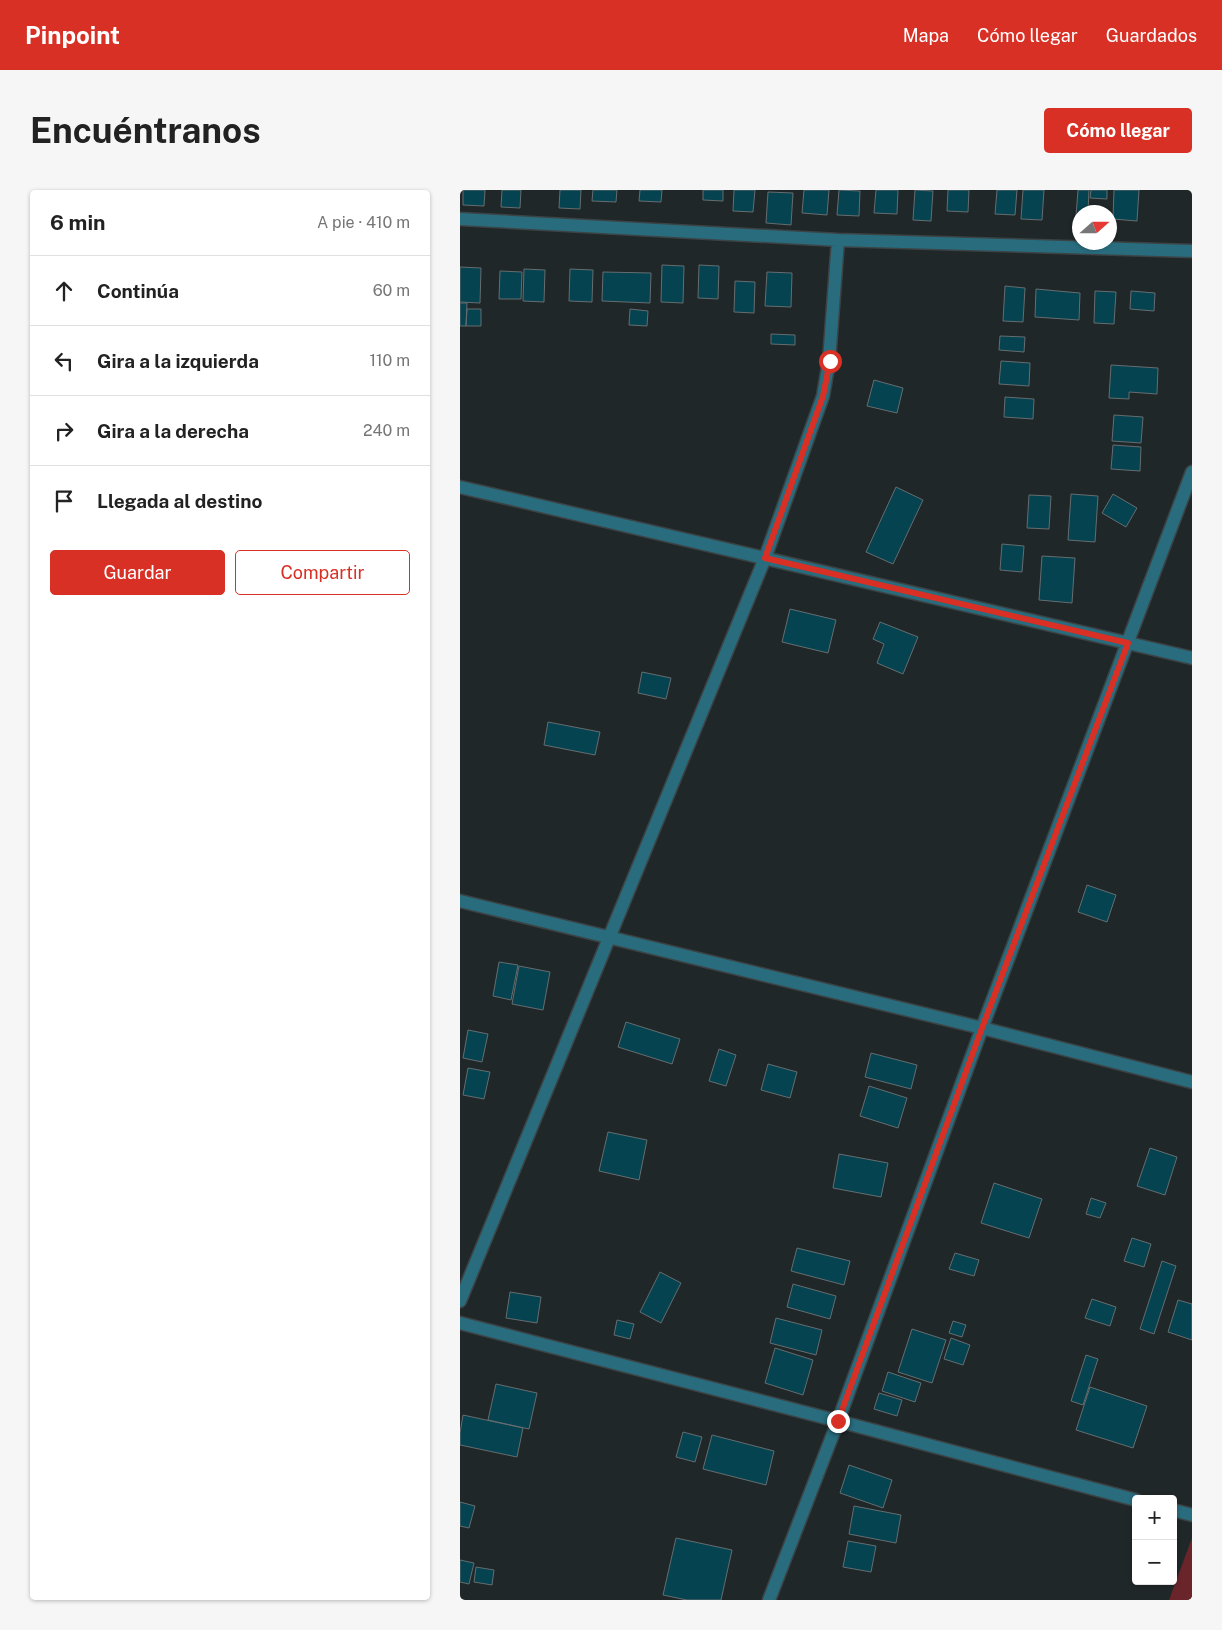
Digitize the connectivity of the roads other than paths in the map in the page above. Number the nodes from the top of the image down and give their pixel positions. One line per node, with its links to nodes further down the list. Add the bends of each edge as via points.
1 (460, 219): 2 (street)
2 (838, 240): 3 (street); 6 (street, via 830,361 823,396)
3 (1192, 251)
4 (1192, 472): 7 (street)
5 (460, 487): 6 (street)
6 (765, 558): 7 (street); 10 (street)
7 (1128, 643): 8 (street); 11 (street)
8 (1192, 658)
9 (460, 901): 10 (street)
10 (609, 937): 11 (street); 13 (street)
11 (982, 1028): 12 (street); 15 (street)
12 (1192, 1082)
13 (460, 1301)
14 (460, 1323): 15 (street)
15 (838, 1421): 16 (street); 19 (street)
16 (1132, 1499)
17 (1177, 1511): 18 (street)
18 (1192, 1515)
19 (769, 1600)

